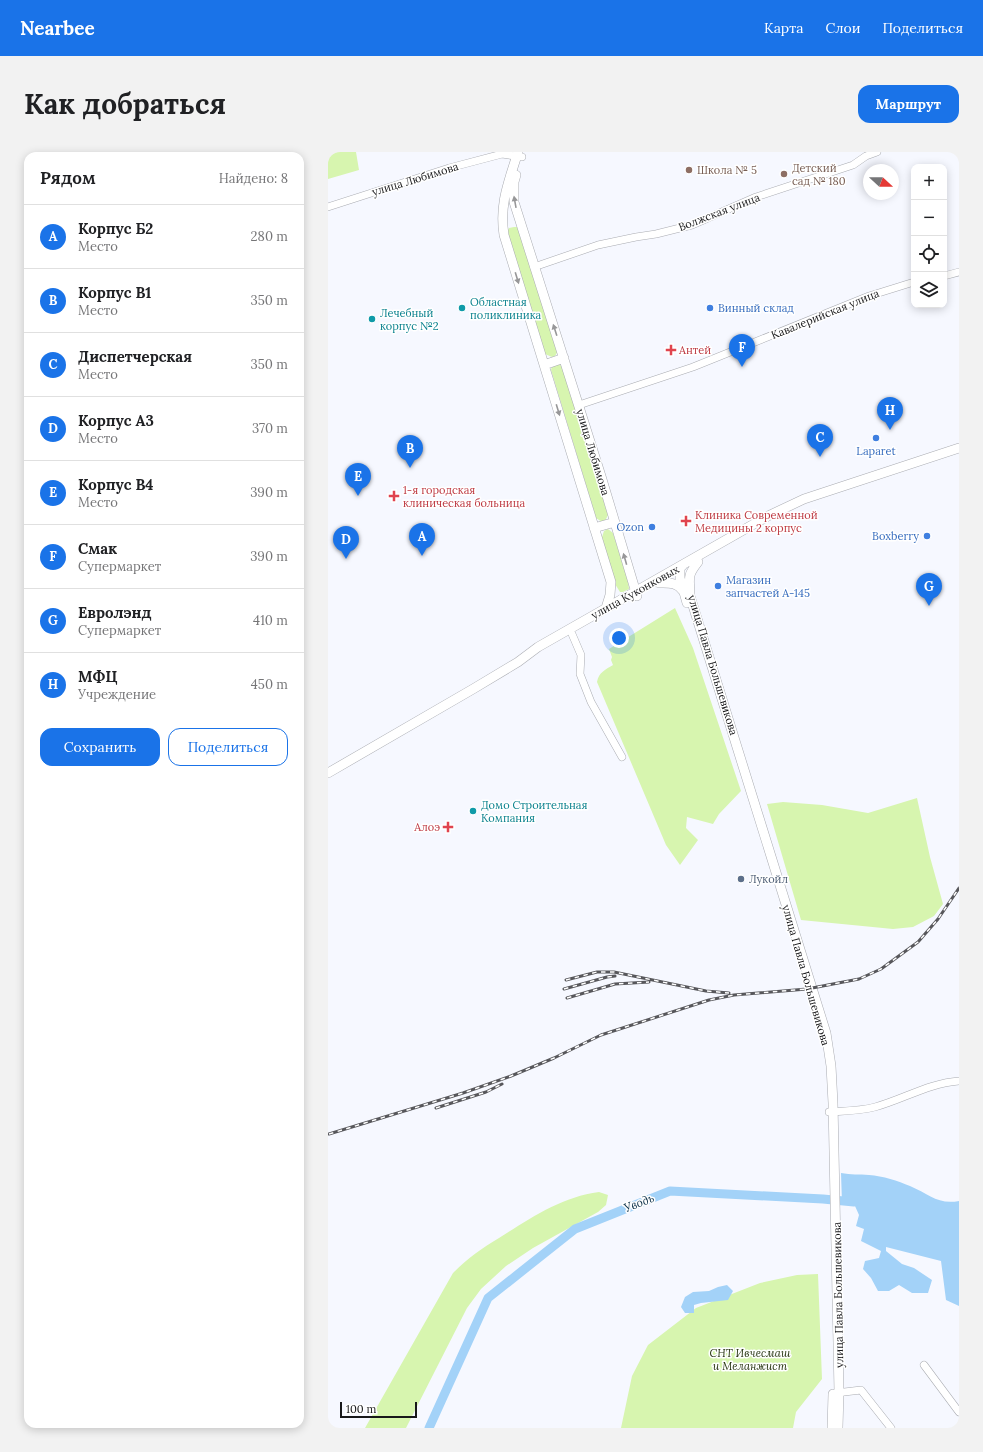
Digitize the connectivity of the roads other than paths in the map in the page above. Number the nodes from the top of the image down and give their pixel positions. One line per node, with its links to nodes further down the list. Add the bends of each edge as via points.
1 (877, 152): 6 (street, Волжская улица, via 854,165 756,197 692,225 598,245)
2 (520, 154): 3 (street, улица Любимова, via 502,154 449,168); 4 (main road, улица Любимова, one-way to 2, via 514,202 514,182); 5 (main road, улица Любимова, via 505,193)
3 (328, 206)
4 (519, 218): 5 (main road); 6 (main road, улица Любимова)
5 (502, 225): 11 (main road, улица Любимова, one-way to 11)
6 (534, 266): 10 (main road, улица Любимова, one-way to 6)
7 (959, 272): 8 (street)
8 (947, 275)
9 (911, 283): 12 (street, Кавалерийская улица, via 869,296 693,367)
10 (564, 358): 11 (main road); 12 (main road, улица Любимова)
11 (544, 365): 16 (main road, улица Любимова, one-way to 16)
12 (579, 405): 15 (main road, улица Любимова)
13 (959, 448): 18 (main road, улица Куконковых, via 804,499 768,516)
14 (959, 454): 17 (main road, улица Куконковых, via 806,504 771,520)
15 (614, 522): 16 (main road); 19 (main road, улица Любимова, one-way to 15)
16 (594, 528): 23 (main road, улица Любимова, via 611,582)
17 (698, 562): 18 (main road, улица Куконковых); 22 (main road, улица Павла Большевикова, via 691,572)
18 (681, 569): 20 (main road, улица Куконковых); 22 (main road)
19 (630, 577): 20 (main road, via 640,583); 21 (main road, улица Любимова)
20 (658, 580): 21 (main road, улица Куконковых); 22 (main road, via 676,584)
21 (636, 594): 23 (main road, улица Куконковых); 24 (main road, улица Куконковых)
22 (688, 596): 29 (main road, улица Павла Большевикова, via 820,1035)
23 (606, 608): 26 (main road, улица Куконковых, via 538,647 466,694)
24 (572, 634): 25 (street, via 581,655 580,674 591,702); 27 (main road, улица Куконковых)
25 (622, 757)
26 (328, 773)
27 (328, 778)
28 (959, 1081): 29 (street, via 929,1087 875,1107)
29 (831, 1112): 31 (main road, улица Павла Большевикова)
30 (924, 1366): 32 (street)
31 (836, 1393): 33 (main road, улица Павла Большевикова); 34 (main road, улица Павла Большевикова); 35 (street, via 861,1390)
32 (959, 1412)
33 (832, 1428)
34 (838, 1428)
35 (891, 1428)

